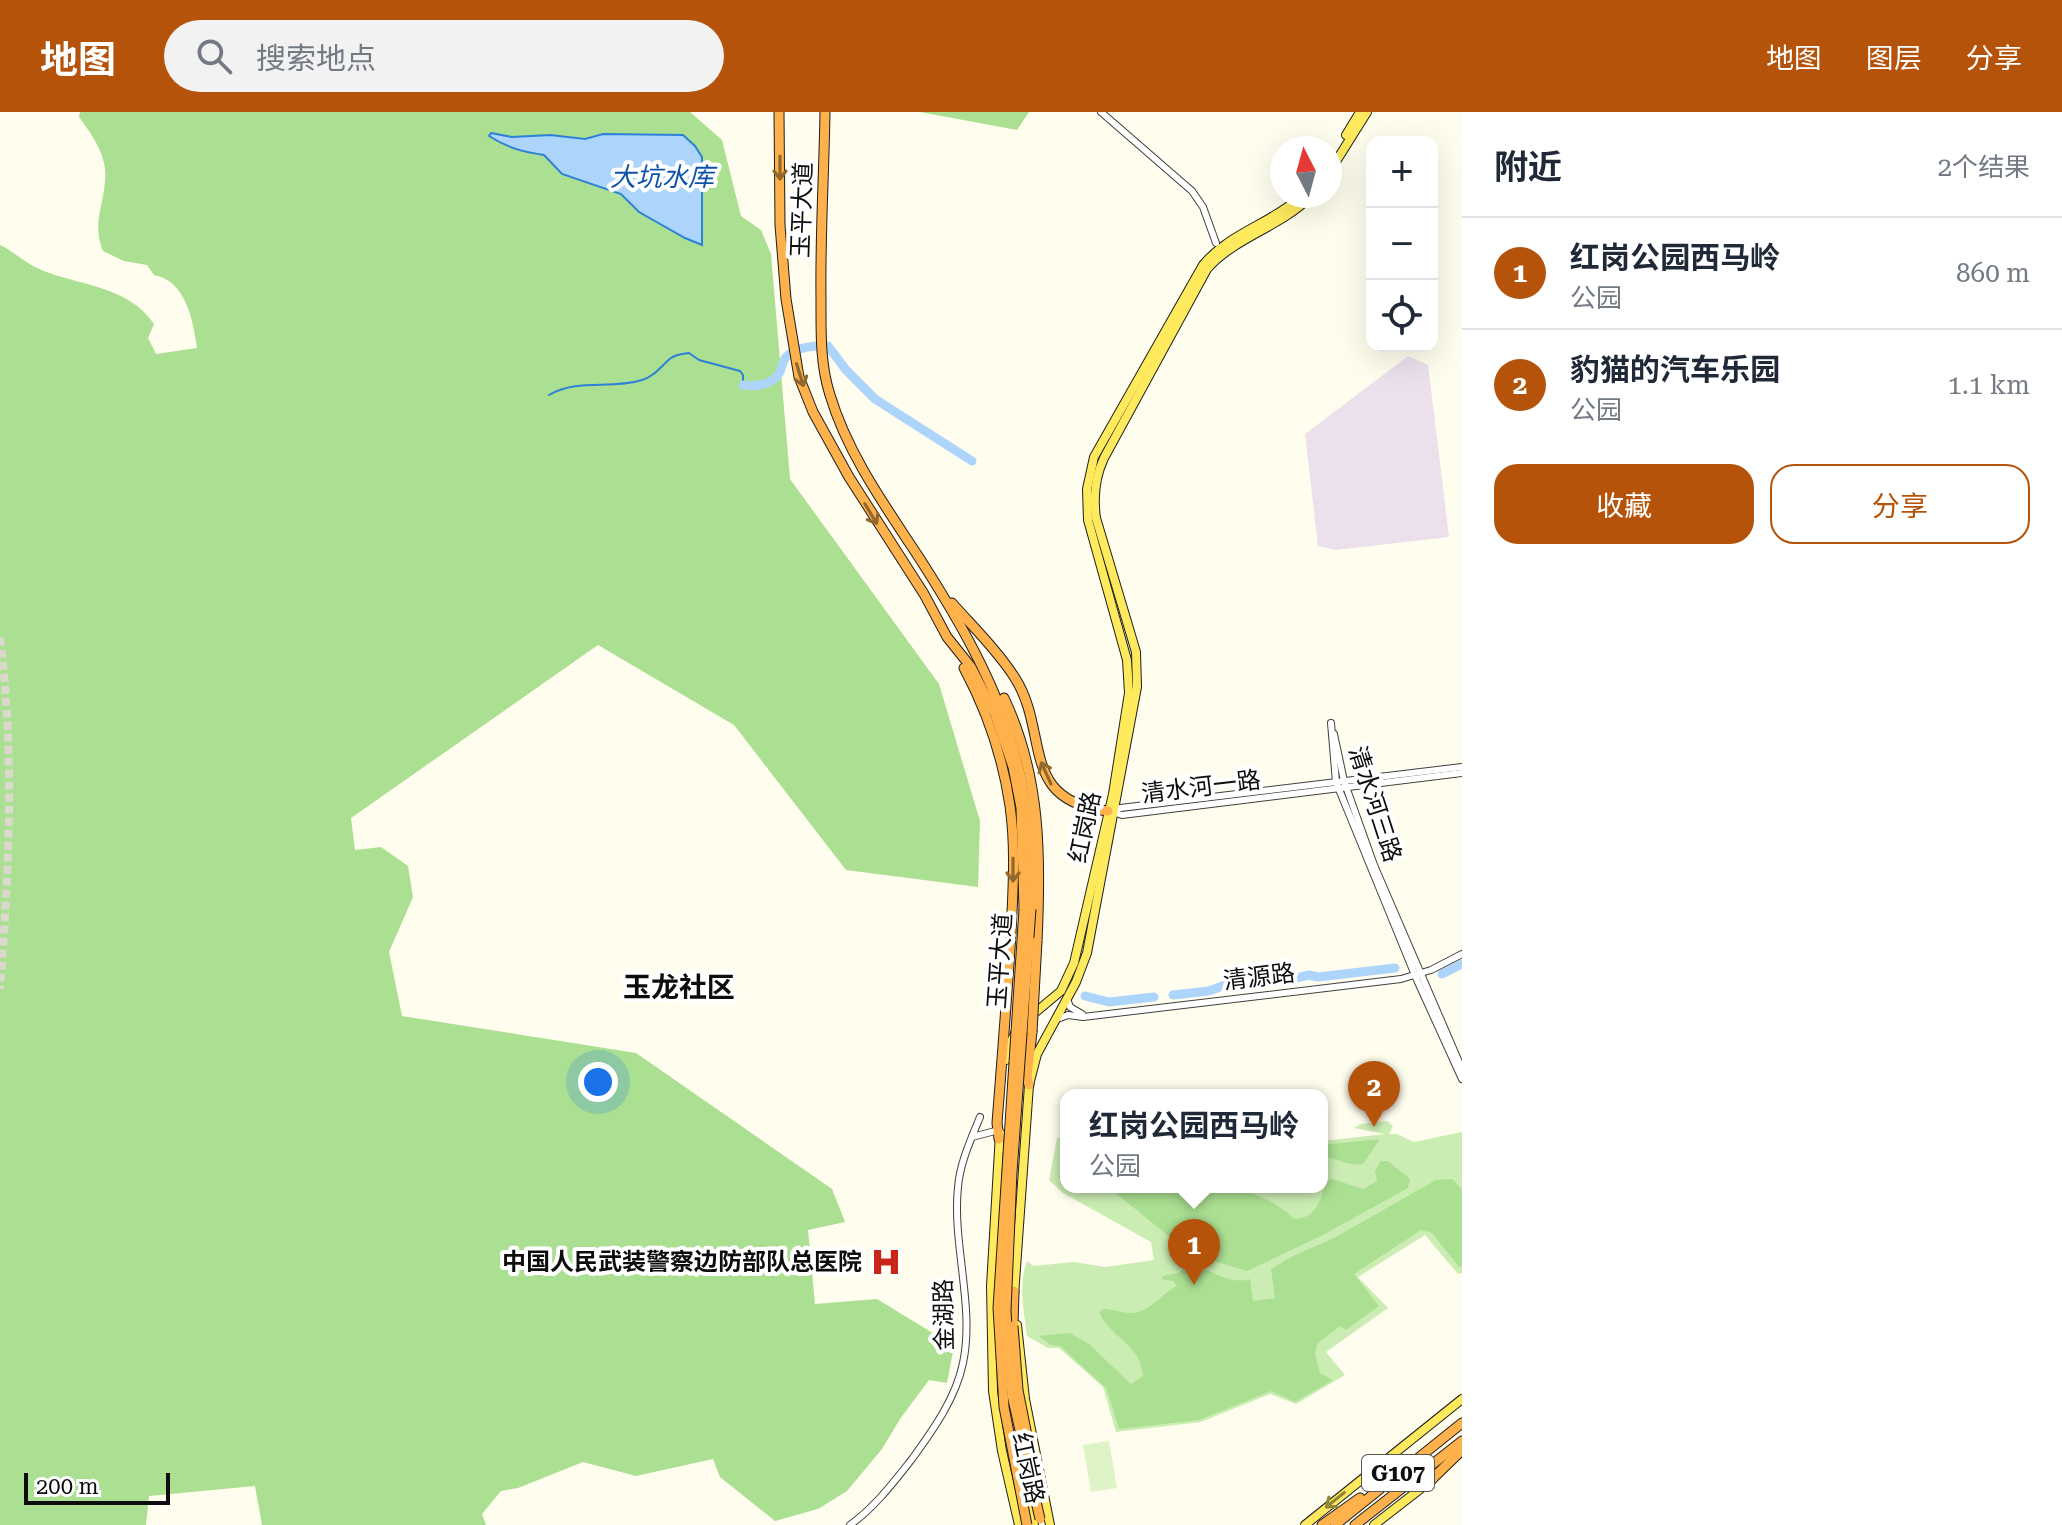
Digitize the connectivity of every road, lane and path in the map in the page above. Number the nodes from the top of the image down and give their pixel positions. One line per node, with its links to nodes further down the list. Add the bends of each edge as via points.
1 (779, 112): 15 (highway, 玉平大道, one-way to 15, via 780,225 799,377 832,446)
2 (825, 112): 13 (highway, 玉平大道, via 825,377 839,421 872,487)
3 (1101, 112): 10 (street, via 1192,191)
4 (1360, 112): 6 (main road)
5 (1367, 112): 7 (main road)
6 (1342, 141)
7 (1342, 152)
8 (1287, 208): 11 (main road, 红岗路, via 1207,260)
9 (1296, 208): 12 (main road, 红岗路, via 1210,265)
10 (1216, 243)
11 (1112, 423): 12 (main road, via 1119,422); 19 (main road, 红岗路, via 1094,457 1087,499 1129,675)
12 (1120, 429): 19 (main road, 红岗路, via 1100,468 1094,498 1137,660 1134,707)
13 (921, 562): 14 (highway); 20 (highway, 玉平大道, via 986,673 1008,724 1028,816)
14 (950, 601): 19 (highway, one-way to 14, via 1074,803 1054,788 1043,769 1016,679); 27 (highway, bridge, via 1012,715 1033,786 1037,941)
15 (947, 637): 20 (highway, 玉平大道, via 987,696 1013,767); 28 (highway, one-way to 28, via 989,723 1011,820 1012,902)
16 (1462, 767): 18 (street, 清水河一路)
17 (1462, 773): 18 (street, 清水河一路)
18 (1341, 784): 18 (street, 清水河三路, via 1331,723); 19 (street, 清水河一路, via 1122,815); 22 (street, 清水河三路)
19 (1113, 811): 23 (main road, 红岗路, via 1087,953); 28 (main road, 红岗路, via 1068,978 1057,995 1022,1024 1009,1046)
20 (1027, 909): 42 (highway, 玉平大道, bridge, via 1006,1311 1012,1395); 46 (highway, 玉平大道, bridge, via 998,1308 1004,1407)
21 (1462, 953): 22 (street, 清源路)
22 (1417, 973): 23 (street, 清源路, via 1083,1014); 24 (street, 清源路); 25 (street, 清水河三路); 26 (street, 清水河三路)
23 (1067, 999): 24 (main road, 红岗路)
24 (1057, 1019): 27 (main road, 红岗路, via 1037,1054)
25 (1462, 1069)
26 (1462, 1079)
27 (1029, 1085): 30 (main road, 红岗路)
28 (997, 1133): 29 (street); 29 (street, 金湖路, via 980,1117); 37 (main road, 红岗路, via 990,1307)
29 (972, 1137): 44 (street, 金湖路, via 958,1186 965,1325 960,1375 918,1450 879,1499)
30 (1014, 1291): 36 (main road, 红岗路); 42 (highway, bridge, via 1018,1390)
31 (1462, 1399): 43 (main road, one-way to 43)
32 (1462, 1416): 34 (highway)
33 (1462, 1423): 34 (highway, G107)
34 (1445, 1437): 40 (highway, G107)
35 (1462, 1441): 50 (highway, G107)
36 (1034, 1447): 39 (main road); 47 (main road, 红岗路)
37 (1002, 1451): 39 (main road); 45 (main road, 红岗路)
38 (1462, 1453): 41 (highway)
39 (1019, 1455): 42 (main road)
40 (1390, 1480): 48 (highway); 49 (highway, G107)
41 (1430, 1481): 51 (main road)
42 (1039, 1523)
43 (1308, 1523)
44 (850, 1525)
45 (1019, 1525)
46 (1027, 1525)
47 (1050, 1525)
48 (1322, 1525)
49 (1335, 1525)
50 (1355, 1525)
51 (1374, 1525)

